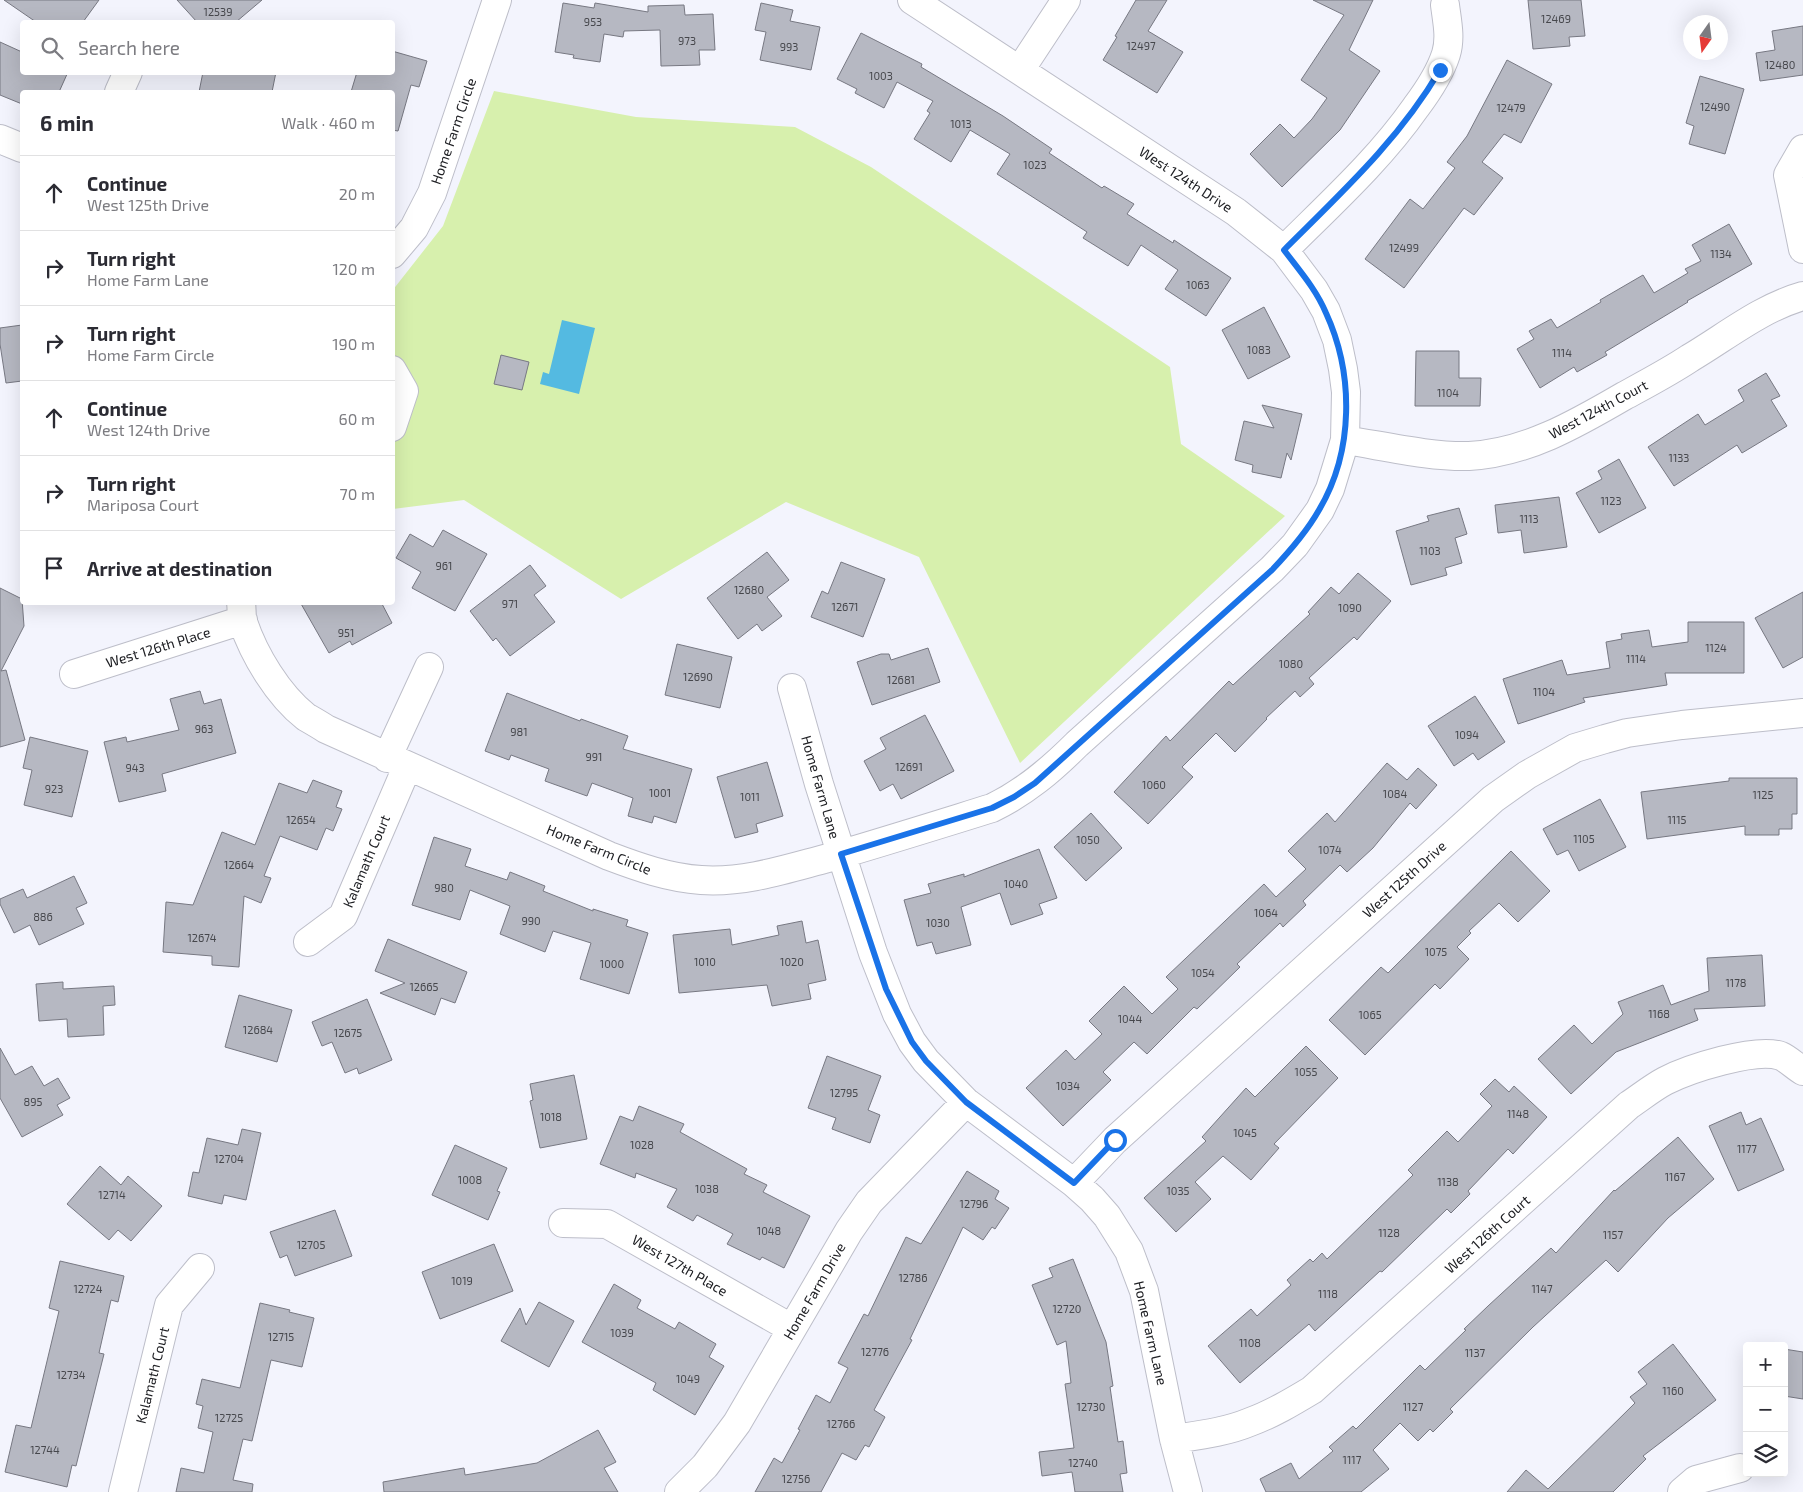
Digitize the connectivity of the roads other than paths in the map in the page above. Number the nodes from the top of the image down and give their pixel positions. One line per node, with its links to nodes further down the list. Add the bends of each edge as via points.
1 (497, 0): 12 (street, Home Farm Circle, via 432,193 414,228)
2 (912, 0): 5 (street, West 124th Drive)
3 (1066, 0): 5 (street)
4 (1445, 5): 13 (street, via 1449,36 1446,53 1426,93 1370,164)
5 (1020, 70): 13 (street, West 124th Drive, via 1236,212)
6 (127, 75): 7 (street)
7 (120, 90)
8 (0, 139): 9 (street)
9 (20, 147)
10 (1803, 149): 11 (street, via 1788,175)
11 (1803, 249)
12 (395, 250)
13 (1284, 250): 17 (street, West 124th Drive, via 1314,290 1337,340 1346,392)
14 (1803, 296): 17 (street, West 124th Court, via 1772,307 1572,426 1517,447 1469,456 1442,455)
15 (395, 376): 16 (street, via 404,392)
16 (395, 418)
17 (1345, 440): 24 (street, Home Farm Circle, via 1320,510 1295,545 1272,570 1048,772 1014,797 992,808)
18 (242, 612): 20 (street, West 126th Place); 23 (street, Home Farm Circle, via 259,658 288,700 326,729)
19 (429, 666): 23 (street, Kalamath Court)
20 (74, 674)
21 (792, 688): 24 (street, Home Farm Lane)
22 (1803, 713): 28 (street, West 125th Drive, via 1627,733 1576,748 1527,775 1493,799 1129,1126)
23 (397, 762): 24 (street, Home Farm Circle, via 609,856 670,876 700,880 762,876); 25 (street, Kalamath Court, via 343,916)
24 (841, 854): 27 (street, Home Farm Lane, via 873,953 897,1014 926,1061)
25 (308, 942)
26 (1803, 1071): 32 (street, West 126th Court, via 1781,1056 1750,1054 1696,1068 1665,1081 1629,1105 1312,1390 1249,1423 1219,1432)
27 (966, 1102): 28 (street, Home Farm Lane); 31 (street, Home Farm Drive, via 868,1202)
28 (1074, 1183): 32 (street, Home Farm Lane, via 1107,1216 1132,1259 1144,1291)
29 (563, 1224): 31 (street, West 127th Place, via 607,1224)
30 (200, 1268): 34 (street, Kalamath Court, via 169,1305)
31 (791, 1328): 35 (street, Home Farm Drive, via 738,1423 705,1466)
32 (1174, 1439): 36 (street, Home Farm Lane)
33 (1740, 1468): 37 (street, via 1696,1480)
34 (123, 1492)
35 (679, 1492)
36 (1188, 1492)
37 (1682, 1492)

